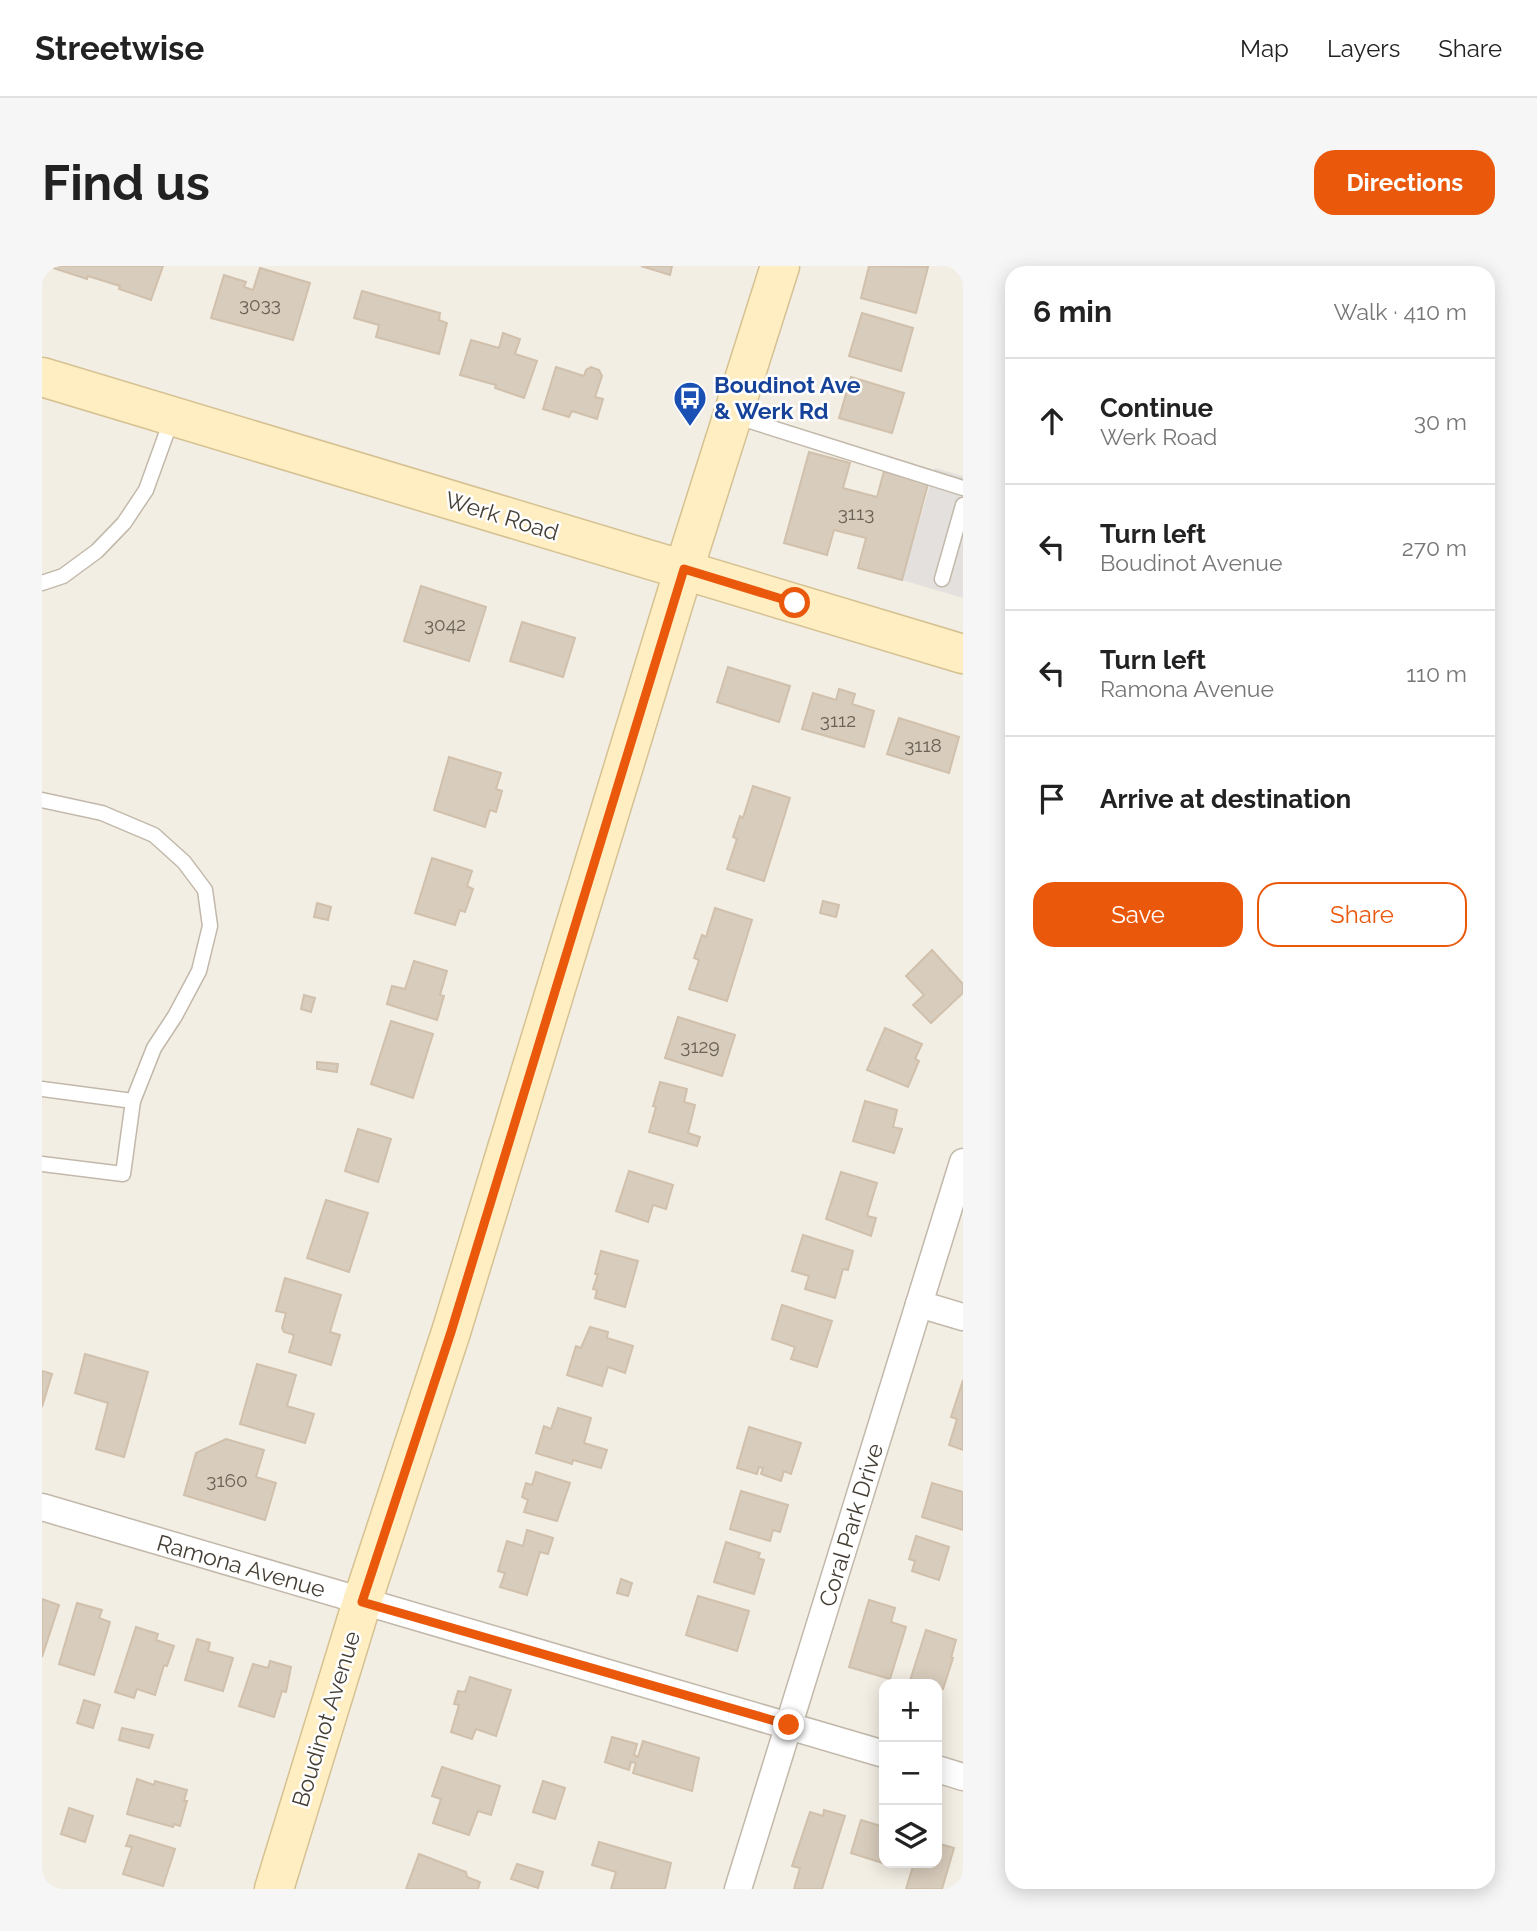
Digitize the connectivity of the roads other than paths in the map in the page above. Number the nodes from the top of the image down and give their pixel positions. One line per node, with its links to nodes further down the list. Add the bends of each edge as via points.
1 (780, 266): 4 (street, Boudinot Avenue)
2 (42, 377): 3 (street, Werk Road)
3 (172, 416): 7 (street, Werk Road); 9 (lane, via 146,490 124,523 63,576)
4 (733, 416): 5 (lane); 7 (street, Boudinot Avenue)
5 (963, 488)
6 (963, 505): 8 (lane)
7 (684, 569): 10 (street, Werk Road); 19 (street, Boudinot Avenue, via 451,1332)
8 (942, 579)
9 (42, 583)
10 (963, 654)
11 (42, 800): 13 (lane, via 102,813 154,835 184,862 205,890 210,926 199,971 154,1048)
12 (42, 1089): 13 (lane)
13 (133, 1101): 15 (lane, via 123,1174)
14 (963, 1161): 16 (street, Coral Park Drive)
15 (42, 1164)
16 (919, 1304): 17 (street); 20 (street, Coral Park Drive)
17 (963, 1317)
18 (42, 1507): 19 (street, Ramona Avenue)
19 (362, 1602): 20 (street, Ramona Avenue); 24 (street, Boudinot Avenue)
20 (789, 1725): 21 (street, Ramona Avenue); 25 (street, Coral Park Drive)
21 (879, 1752)
22 (942, 1771): 23 (street)
23 (963, 1777)
24 (274, 1889)
25 (738, 1889)

